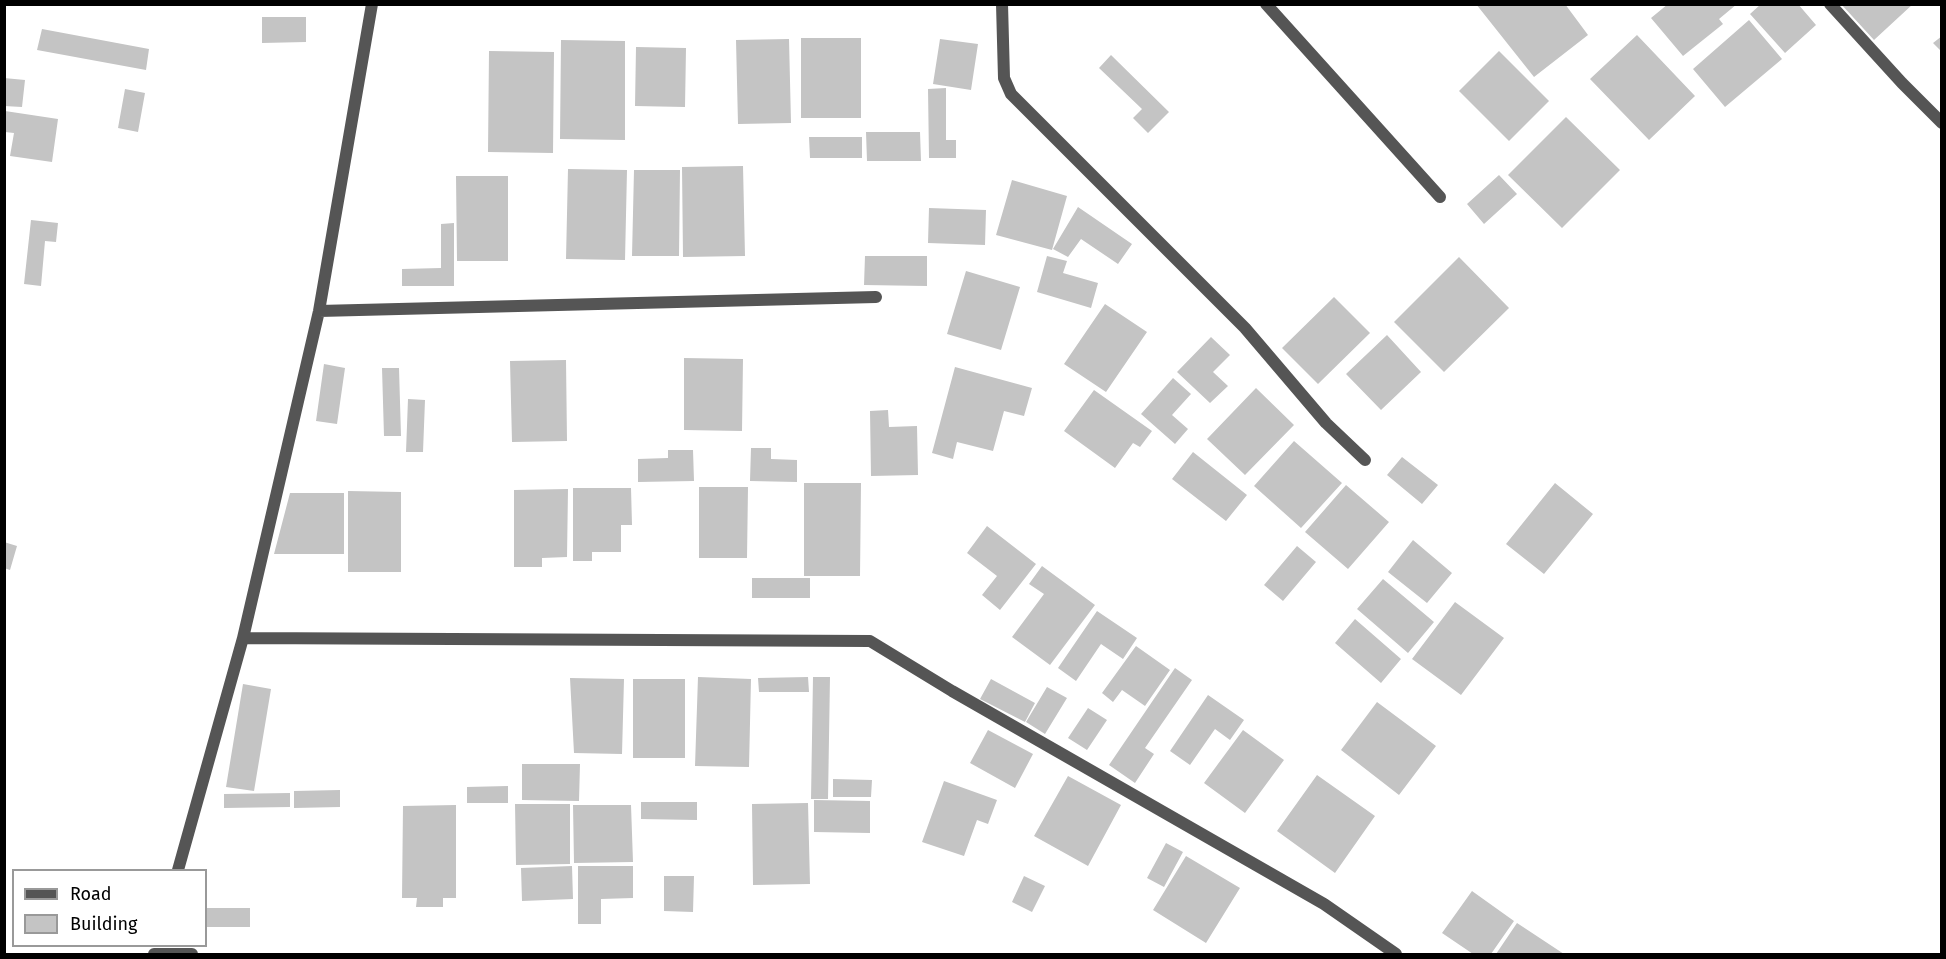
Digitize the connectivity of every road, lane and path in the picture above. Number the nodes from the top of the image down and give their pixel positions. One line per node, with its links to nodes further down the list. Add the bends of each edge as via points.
1 (372, 4): 8 (street)
2 (1002, 4): 9 (street, via 1004,78 1011,94 1245,328 1326,423)
3 (1266, 4): 6 (street)
4 (1830, 4): 5 (street)
5 (1941, 123)
6 (1440, 197)
7 (876, 297): 8 (street)
8 (319, 311): 10 (street)
9 (1365, 460)
10 (243, 638): 11 (street); 14 (street, via 870,641 1324,904)
11 (178, 869)
12 (155, 951): 13 (street)
13 (192, 954)
14 (1395, 954)

